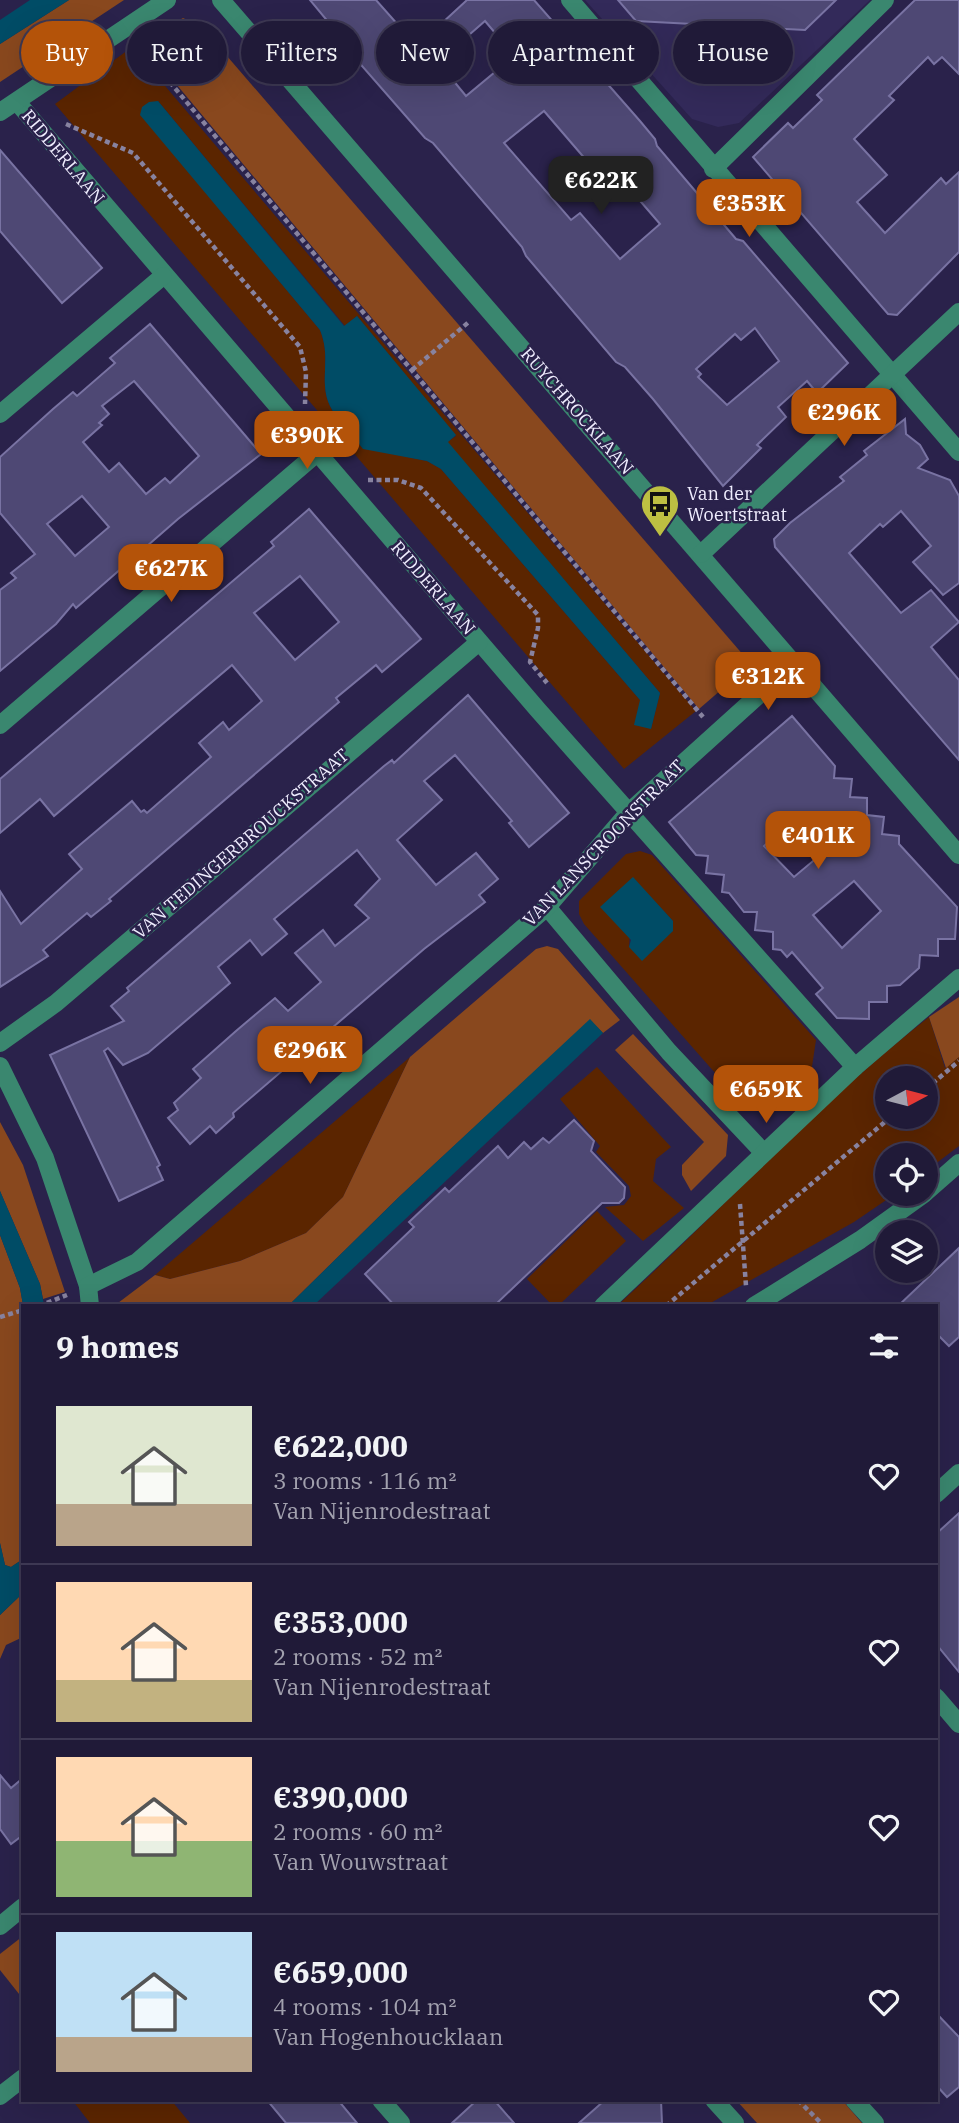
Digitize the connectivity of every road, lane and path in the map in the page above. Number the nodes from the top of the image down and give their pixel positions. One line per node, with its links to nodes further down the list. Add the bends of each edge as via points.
1 (167, 0): 5 (street)
2 (221, 0): 11 (street, RUYCHROCKLAAN)
3 (570, 0): 9 (street)
4 (884, 0): 9 (street)
5 (125, 29): 6 (street); 13 (path)
6 (17, 102): 7 (street); 10 (street, RIDDERLAAN)
7 (0, 112)
8 (63, 122): 16 (path, via 133,153 300,347 306,373)
9 (713, 169): 14 (street)
10 (163, 276): 15 (street); 16 (street, RIDDERLAAN)
11 (487, 307): 13 (path); 20 (street, RUYCHROCKLAAN)
12 (959, 312): 14 (street)
13 (412, 370): 25 (path)
14 (893, 376): 17 (street); 20 (street)
15 (0, 414)
16 (304, 440): 18 (street, RIDDERLAAN)
17 (959, 452)
18 (316, 454): 21 (street, RIDDERLAAN); 24 (street)
19 (360, 471): 23 (path, via 368,481 398,480 421,488 538,615 530,662)
20 (701, 554): 22 (street, RUYCHROCKLAAN)
21 (479, 642): 26 (street, RIDDERLAAN); 30 (street, VAN TEDINGERBROUCKSTRAAT, via 56,1003)
22 (795, 663): 25 (street, VAN LANSCROONSTRAAT); 27 (street, RUYCHROCKLAAN)
23 (555, 693)
24 (0, 725)
25 (716, 732): 26 (street, VAN LANSCROONSTRAAT)
26 (628, 813): 28 (street, VAN LANSCROONSTRAAT); 33 (street, RIDDERLAAN)
27 (959, 855)
28 (547, 907): 36 (street, via 670,1052); 42 (street, VAN LANSCROONSTRAAT, via 137,1262)
29 (959, 978): 33 (street)
30 (0, 1043)
31 (959, 1061): 34 (path)
32 (0, 1066): 42 (street, via 45,1158)
33 (855, 1067): 36 (street)
34 (938, 1078)
35 (876, 1129): 41 (path)
36 (764, 1153): 38 (street)
37 (959, 1163): 39 (street)
38 (738, 1178): 41 (path); 45 (street)
39 (938, 1182)
40 (907, 1206): 43 (street, via 860,1240)
41 (743, 1239): 43 (path); 46 (path)
42 (88, 1286): 44 (street)
43 (750, 1299)
44 (90, 1304)
45 (605, 1304)
46 (668, 1304)
47 (21, 1310): 48 (path)
48 (0, 1317)
49 (959, 1473): 50 (street)
50 (938, 1492)
51 (938, 1699): 52 (street)
52 (959, 1724)
53 (21, 1909): 54 (street)
54 (0, 1926)
55 (21, 2079): 56 (street)
56 (0, 2095)
57 (383, 2102): 61 (street)
58 (716, 2102): 62 (street)
59 (800, 2102): 63 (path)
60 (856, 2102): 64 (street)
61 (401, 2123)
62 (735, 2123)
63 (821, 2123)
64 (875, 2123)

